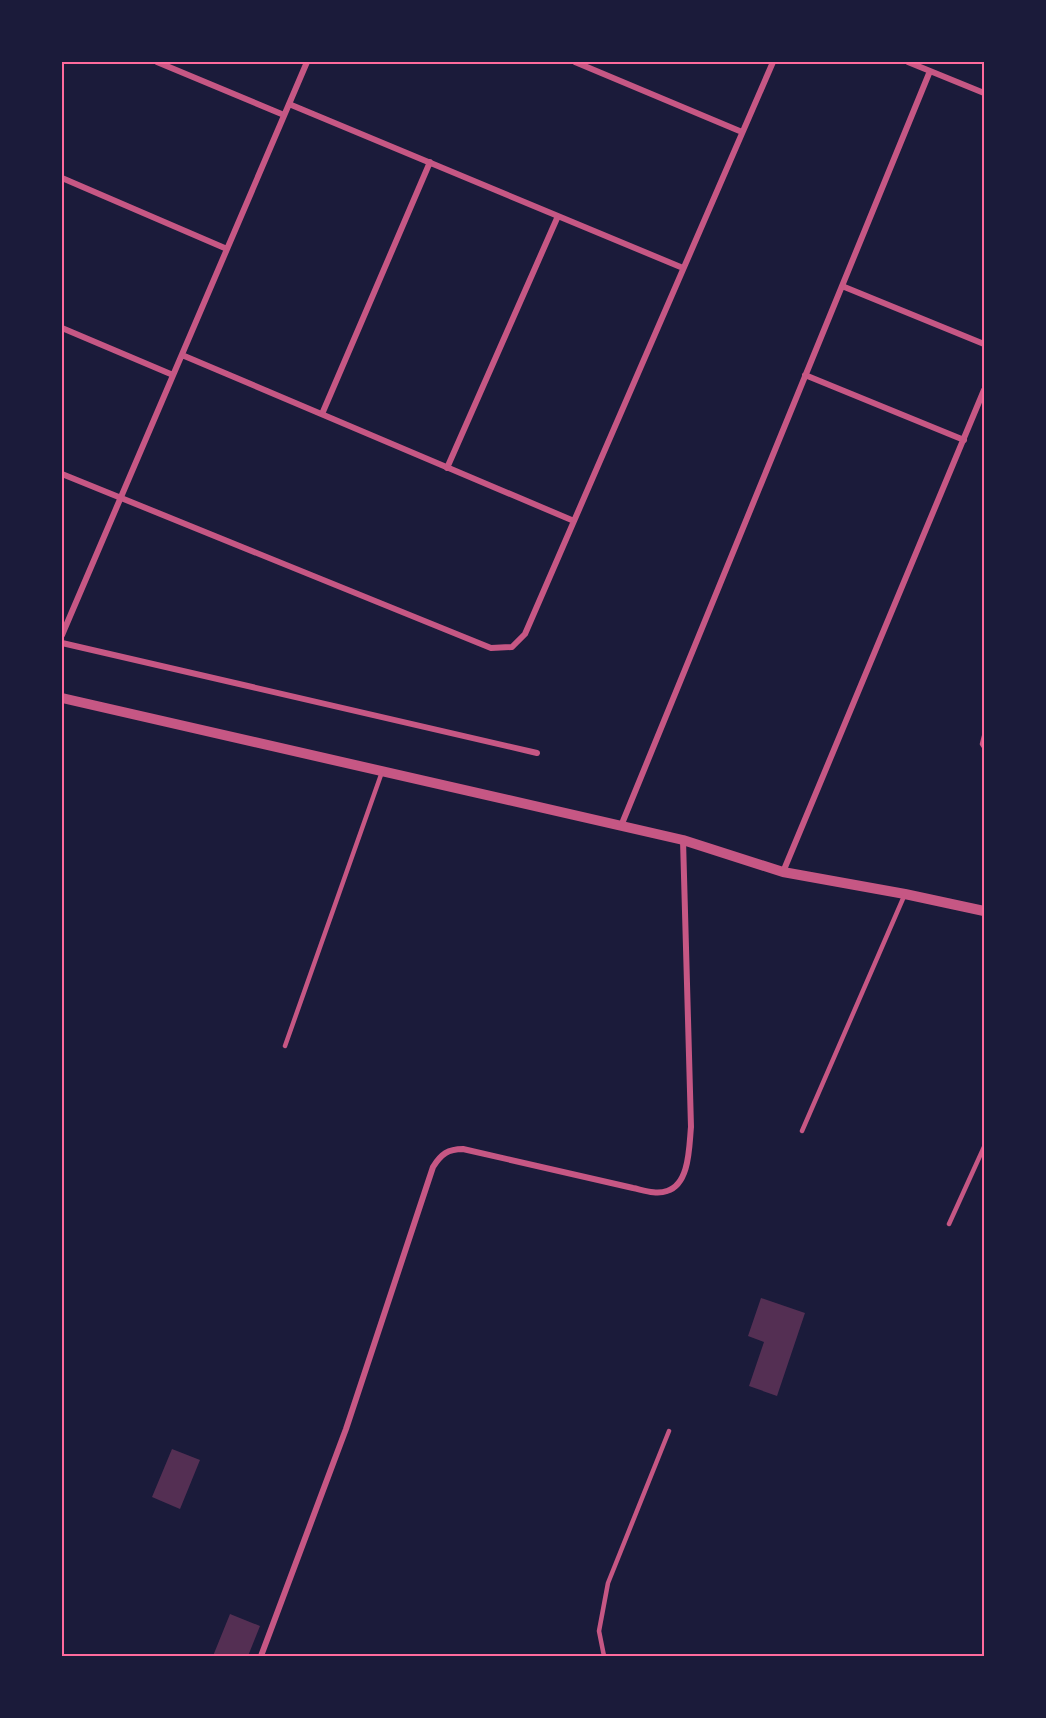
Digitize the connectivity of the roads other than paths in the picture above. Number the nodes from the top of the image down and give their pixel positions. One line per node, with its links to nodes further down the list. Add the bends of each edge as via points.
1 (157, 62): 9 (street)
2 (307, 62): 8 (street)
3 (575, 62): 10 (street)
4 (772, 62): 10 (street)
5 (908, 62): 6 (street)
6 (930, 71): 7 (street); 16 (street)
7 (984, 93)
8 (290, 104): 9 (street); 11 (street)
9 (284, 115): 14 (street)
10 (742, 132): 15 (street)
11 (430, 162): 13 (street); 23 (street)
12 (62, 178): 14 (street)
13 (558, 216): 15 (street); 25 (street)
14 (227, 249): 19 (street)
15 (683, 268): 28 (street)
16 (842, 286): 18 (street); 21 (street)
17 (62, 328): 20 (street)
18 (984, 344)
19 (182, 355): 20 (street); 23 (street)
20 (173, 375): 27 (street)
21 (805, 375): 24 (street); 36 (street)
22 (984, 390): 24 (street)
23 (322, 414): 25 (street)
24 (964, 440): 38 (street)
25 (447, 468): 28 (street)
26 (62, 474): 27 (street)
27 (120, 498): 28 (street, via 491,648 512,648 525,634); 29 (street)
28 (574, 521)
29 (62, 635)
30 (62, 643): 34 (street)
31 (62, 698): 35 (street)
32 (984, 736): 33 (lane)
33 (984, 747)
34 (537, 753)
35 (383, 771): 36 (street); 41 (lane)
36 (621, 826): 37 (street)
37 (682, 840): 38 (street); 46 (street, via 691,1126 681,1180 675,1187 657,1193 463,1149 453,1149 438,1158 346,1429)
38 (783, 872): 39 (street)
39 (905, 894): 40 (street); 42 (lane)
40 (984, 911)
41 (285, 1047)
42 (802, 1131)
43 (984, 1147): 44 (lane)
44 (949, 1224)
45 (669, 1431): 47 (lane, via 608,1582 599,1631)
46 (261, 1656)
47 (604, 1656)

